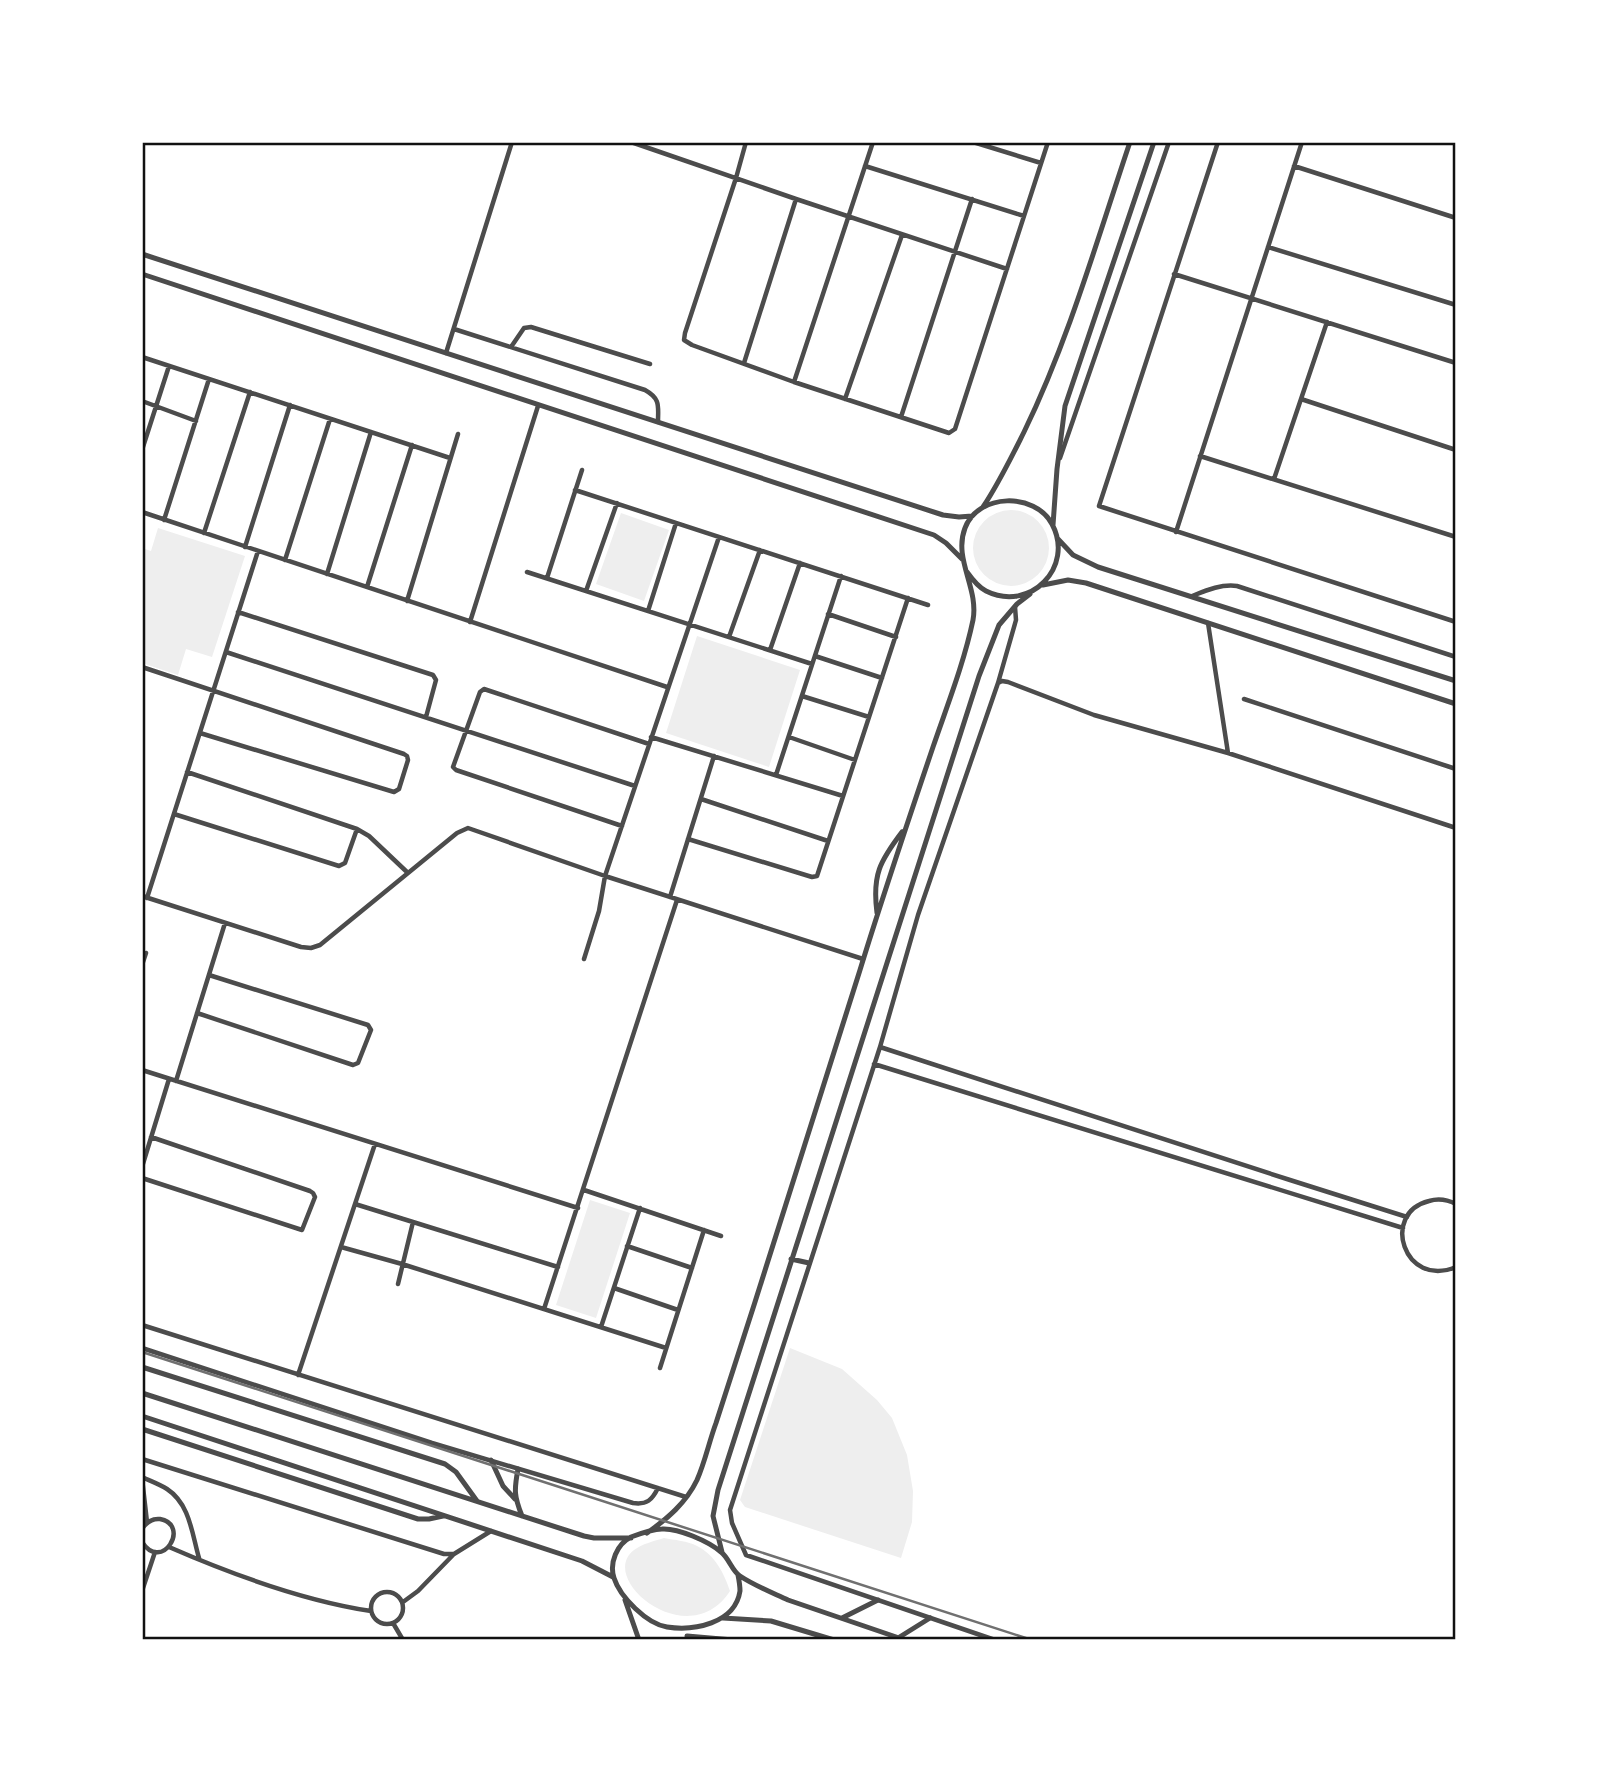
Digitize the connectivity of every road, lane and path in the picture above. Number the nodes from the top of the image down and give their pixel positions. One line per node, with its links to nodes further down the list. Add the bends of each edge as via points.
1 (512, 142): 31 (street)
2 (631, 142): 15 (street)
3 (746, 142): 15 (street)
4 (873, 142): 13 (street)
5 (974, 142): 12 (street)
6 (1048, 142): 12 (street)
7 (1130, 142): 64 (street, via 1048,381)
8 (1154, 142): 59 (street, via 1065,406)
9 (1169, 142): 59 (street)
10 (1218, 142): 27 (street)
11 (1302, 142): 14 (street)
12 (1041, 163): 19 (street)
13 (865, 166): 17 (street); 18 (street)
14 (1294, 166): 20 (street); 22 (street)
15 (736, 178): 16 (street); 35 (street, via 684,336 692,345)
16 (796, 199): 18 (street); 35 (street)
17 (972, 200): 19 (street); 23 (street)
18 (848, 216): 21 (street); 40 (street)
19 (1024, 216): 25 (street)
20 (1456, 218)
21 (902, 235): 23 (street); 42 (street)
22 (1268, 247): 28 (street); 29 (street)
23 (955, 252): 25 (street); 48 (street)
24 (142, 254): 33 (street)
25 (1007, 269): 48 (street, via 953,431)
26 (142, 274): 47 (street)
27 (1174, 274): 28 (street); 70 (street, via 1099,506)
28 (1251, 299): 30 (street); 57 (street)
29 (1456, 305)
30 (1327, 323): 36 (street); 43 (street)
31 (454, 329): 32 (street); 33 (street)
32 (511, 347): 37 (street, via 524,328 531,327); 51 (street, via 645,390 658,402)
33 (446, 353): 51 (street)
34 (142, 357): 38 (street)
35 (744, 363): 40 (street)
36 (1456, 363)
37 (650, 364)
38 (169, 366): 39 (street); 46 (street)
39 (209, 379): 41 (street); 50 (street)
40 (794, 382): 42 (street)
41 (250, 393): 45 (street); 71 (street)
42 (845, 399): 48 (street)
43 (1301, 400): 56 (street); 61 (street)
44 (142, 401): 46 (street)
45 (290, 405): 49 (street); 75 (street)
46 (156, 406): 50 (street); 55 (street)
47 (538, 406): 79 (street, via 934,535); 98 (street)
48 (901, 417)
49 (331, 419): 52 (street); 78 (street)
50 (196, 421): 67 (street)
51 (658, 422): 66 (street, via 943,515)
52 (371, 432): 54 (street); 83 (street)
53 (458, 434): 58 (street)
54 (412, 446): 58 (street); 87 (street)
55 (142, 447)
56 (1456, 450)
57 (1200, 456): 61 (street); 70 (street)
58 (450, 458): 92 (street)
59 (1057, 469): 69 (street)
60 (582, 470): 62 (street)
61 (1274, 479): 73 (street)
62 (575, 490): 63 (street); 85 (street)
63 (617, 503): 68 (street); 88 (street)
64 (983, 507): 66 (street); 69 (street, via 1012,499 1030,503)
65 (142, 512): 67 (street)
66 (973, 516): 79 (street, via 965,527)
67 (164, 520): 71 (street)
68 (676, 523): 72 (street); 95 (street)
69 (1053, 525): 74 (street)
70 (1175, 532): 100 (street)
71 (204, 533): 75 (street)
72 (719, 537): 76 (street); 101 (street)
73 (1456, 537)
74 (1058, 539): 86 (street, via 1057,563); 90 (street, via 1073,555 1098,567)
75 (245, 547): 77 (street)
76 (760, 550): 80 (street); 103 (street)
77 (258, 551): 78 (street); 96 (street)
78 (285, 560): 83 (street)
79 (964, 561): 82 (street)
80 (800, 563): 84 (street); 104 (street)
81 (527, 572): 85 (street)
82 (967, 572): 89 (street, via 985,591 1007,597); 136 (street, via 974,616)
83 (327, 574): 87 (street)
84 (841, 576): 91 (street); 97 (street)
85 (547, 578): 88 (street)
86 (1043, 584): 89 (street); 99 (street, via 1086,583)
87 (366, 587): 92 (street)
88 (586, 591): 95 (street)
89 (1032, 592): 94 (street)
90 (1192, 596): 107 (street, via 1227,584 1237,586); 111 (street)
91 (908, 598): 93 (street); 102 (street)
92 (407, 601): 98 (street)
93 (928, 605)
94 (1015, 606): 112 (street, via 1016,620); 175 (street, via 999,625 979,676)
95 (648, 611): 101 (street)
96 (239, 612): 105 (street); 118 (street, via 433,675 436,680)
97 (828, 614): 102 (street); 106 (street)
98 (470, 622): 113 (street)
99 (1208, 622): 117 (street); 125 (street)
100 (1456, 622)
101 (689, 624): 103 (street); 113 (street)
102 (896, 636): 110 (street)
103 (729, 637): 104 (street)
104 (771, 650): 108 (street)
105 (226, 652): 114 (street); 118 (street)
106 (815, 656): 108 (street); 110 (street)
107 (1456, 657)
108 (812, 664): 115 (street)
109 (142, 669): 114 (street)
110 (882, 678): 119 (street)
111 (1456, 681)
112 (998, 682): 125 (street); 154 (street, via 918,915)
113 (667, 687): 122 (street)
114 (213, 691): 121 (street); 121 (street, via 408,760 394,792)
115 (802, 696): 119 (street); 123 (street)
116 (1244, 699): 128 (street)
117 (1456, 704)
118 (426, 717): 120 (street)
119 (869, 717): 127 (street)
120 (467, 730): 124 (street, via 484,689); 131 (street); 135 (street, via 453,767 456,770)
121 (200, 733): 129 (street)
122 (651, 737): 124 (street); 126 (street)
123 (789, 737): 127 (street); 130 (street)
124 (649, 744): 131 (street)
125 (1228, 753): 137 (street)
126 (714, 756): 130 (street); 133 (street)
127 (855, 760): 132 (street)
128 (1456, 769)
129 (187, 772): 134 (street); 138 (street)
130 (776, 775): 132 (street)
131 (635, 786): 135 (street)
132 (843, 796): 140 (street)
133 (701, 799): 139 (street); 140 (street)
134 (174, 814): 138 (street, via 339,866 345,863); 143 (street)
135 (622, 826): 142 (street)
136 (906, 826): 146 (street); 146 (street, via 881,865 874,888)
137 (1456, 828)
138 (357, 829): 141 (street)
139 (688, 839): 140 (street, via 815,878); 144 (street)
140 (828, 841)
141 (408, 873): 142 (street, via 468,828); 147 (street, via 320,945 301,947)
142 (605, 876): 144 (street); 149 (street)
143 (145, 897): 147 (street)
144 (670, 897): 145 (street)
145 (677, 900): 150 (street); 163 (street)
146 (877, 916): 150 (street)
147 (225, 923): 152 (street)
148 (146, 953): 151 (street)
149 (584, 959)
150 (863, 959): 200 (street, via 731,1377 696,1481)
151 (142, 965)
152 (209, 975): 153 (street); 153 (street, via 368,1025 371,1030 354,1065)
153 (197, 1013): 158 (street)
154 (880, 1047): 155 (street); 168 (street)
155 (874, 1064): 170 (street); 176 (street)
156 (142, 1070): 157 (street)
157 (169, 1079): 158 (street); 159 (street)
158 (176, 1081): 160 (street)
159 (151, 1137): 161 (street); 162 (street, via 310,1191 315,1197 302,1230)
160 (375, 1144): 164 (street); 166 (street)
161 (142, 1167)
162 (142, 1178)
163 (584, 1190): 166 (street); 167 (street)
164 (355, 1204): 169 (street); 174 (street)
165 (1456, 1205): 168 (street, via 1438,1199 1426,1201)
166 (578, 1208): 178 (street)
167 (640, 1208): 171 (street); 173 (street)
168 (1408, 1217): 170 (street)
169 (413, 1222): 177 (street); 178 (street)
170 (1403, 1228): 179 (street, via 1406,1251 1421,1267 1444,1271)
171 (704, 1230): 172 (street); 180 (street)
172 (721, 1236)
173 (628, 1246): 180 (street); 182 (street)
174 (341, 1247): 177 (street); 191 (street)
175 (791, 1259): 176 (street); 213 (street, via 715,1502 713,1516)
176 (808, 1263): 220 (street, via 730,1516 746,1555)
177 (402, 1264): 181 (street); 183 (street)
178 (558, 1267): 183 (street)
179 (1456, 1267)
180 (692, 1268): 184 (street)
181 (398, 1284)
182 (614, 1288): 184 (street); 186 (street)
183 (544, 1309): 186 (street)
184 (678, 1310): 188 (street)
185 (142, 1325): 191 (street)
186 (601, 1327): 188 (street)
187 (142, 1348): 196 (street)
188 (666, 1349): 190 (street)
189 (142, 1367): 202 (street, via 445,1464)
190 (660, 1368)
191 (298, 1375): 199 (street)
192 (142, 1394): 202 (street)
193 (142, 1416): 203 (street)
194 (142, 1429): 203 (street, via 418,1519)
195 (142, 1459): 214 (street)
196 (491, 1460): 197 (street); 201 (street)
197 (518, 1469): 199 (street, via 640,1504 652,1499); 201 (street)
198 (142, 1478): 205 (street); 215 (street, via 181,1501)
199 (658, 1488): 200 (street)
200 (686, 1497): 208 (street)
201 (515, 1499): 204 (street)
202 (477, 1501): 204 (street)
203 (446, 1516): 207 (street)
204 (522, 1516): 209 (street, via 584,1536)
205 (147, 1522): 206 (street); 211 (street, via 158,1519 168,1523 174,1538)
206 (142, 1530)
207 (491, 1531): 214 (street); 217 (street, via 582,1561)
208 (647, 1533): 209 (street); 213 (street, via 662,1529 693,1535)
209 (631, 1538): 217 (street, via 614,1558)
210 (143, 1545): 212 (street)
211 (169, 1547): 212 (street); 215 (street)
212 (155, 1552): 218 (street)
213 (722, 1552): 216 (street)
214 (454, 1554): 221 (street)
215 (199, 1559): 222 (street, via 261,1584)
216 (738, 1575): 223 (street, via 735,1605); 224 (street, via 788,1600)
217 (613, 1577): 219 (street)
218 (142, 1591)
219 (623, 1596): 227 (street, via 649,1621); 231 (street)
220 (878, 1600): 224 (street); 225 (street)
221 (403, 1602): 222 (street, via 387,1591 373,1600); 226 (street, via 401,1617)
222 (372, 1611): 226 (street, via 382,1623)
223 (723, 1618): 227 (street); 233 (street, via 771,1620)
224 (842, 1618): 229 (street)
225 (930, 1618): 229 (street); 235 (street)
226 (393, 1623): 230 (street)
227 (695, 1628): 228 (street)
228 (684, 1638): 232 (street)
229 (898, 1638): 234 (street)
230 (403, 1640)
231 (639, 1640)
232 (733, 1640)
233 (834, 1640)
234 (905, 1640)
235 (995, 1640)

